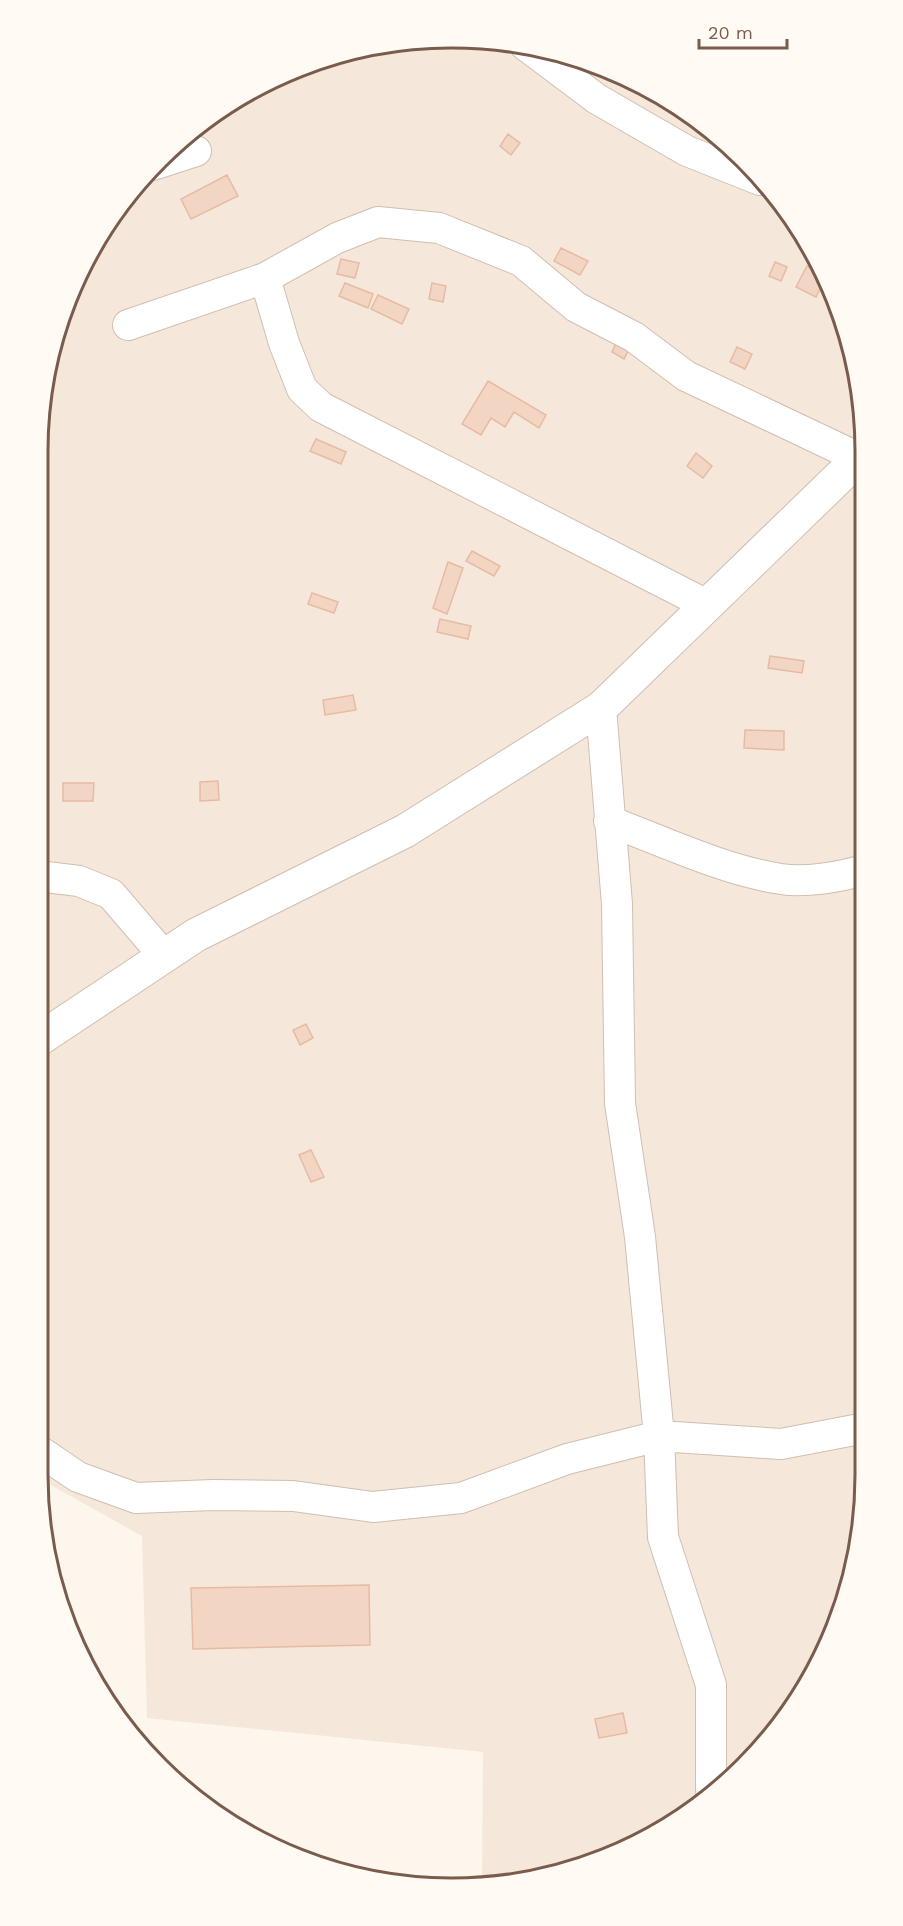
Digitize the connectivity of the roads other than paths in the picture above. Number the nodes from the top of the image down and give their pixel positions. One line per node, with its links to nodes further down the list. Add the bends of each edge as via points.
1 (544, 59): 4 (street, via 597,99 677,146)
2 (196, 151): 3 (street)
3 (174, 158)
4 (744, 173)
5 (265, 278): 6 (street); 7 (street, via 338,238 378,222 439,228 521,261 576,307 634,337 686,376); 9 (street, via 302,389 321,407)
6 (128, 325)
7 (855, 454)
8 (855, 461): 9 (street)
9 (707, 605): 10 (street)
10 (601, 708): 11 (street); 14 (street, via 405,831 196,935)
11 (609, 821): 12 (street, via 732,867 783,880 839,878); 17 (street, via 617,904 620,1104 640,1238)
12 (855, 873)
13 (48, 877): 14 (street, via 79,881 111,894)
14 (164, 956): 15 (street)
15 (48, 1033)
16 (855, 1430): 17 (street, via 781,1444)
17 (660, 1436): 18 (street, via 567,1459 461,1498 373,1507 293,1496 136,1498 78,1477); 19 (street, via 663,1537 711,1685)
18 (48, 1457)
19 (711, 1784)

